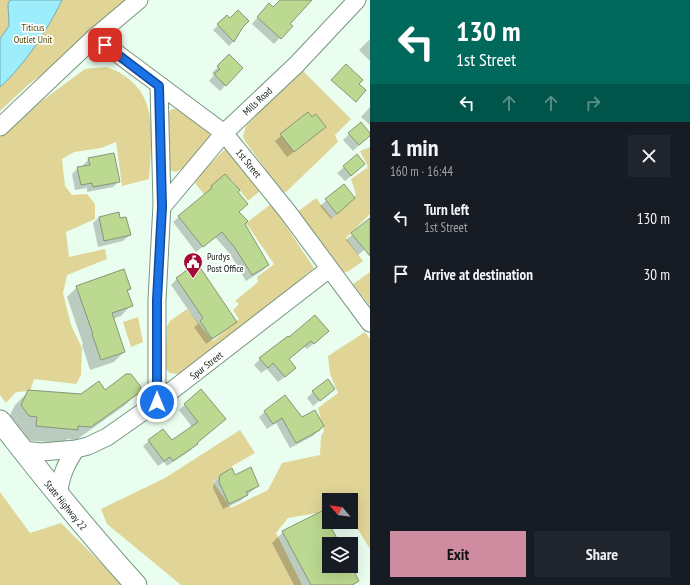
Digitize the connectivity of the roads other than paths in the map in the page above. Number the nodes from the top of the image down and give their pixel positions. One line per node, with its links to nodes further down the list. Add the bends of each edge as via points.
1 (139, 0): 3 (street)
2 (357, 0): 6 (street, Mills Road, via 297,64)
3 (95, 37): 4 (street, 1st Street); 5 (street)
4 (159, 86): 6 (street, 1st Street); 7 (street)
5 (0, 127)
6 (224, 133): 7 (street, Mills Road); 8 (street, 1st Street, via 287,211)
7 (162, 207): 10 (street, via 157,300)
8 (329, 269): 9 (street, 1st Street); 10 (street, Spur Street)
9 (370, 323)
10 (157, 402): 12 (street, Spur Street, via 107,437)
11 (0, 421): 13 (main road, State Highway 22)
12 (76, 449): 13 (street, Spur Street, via 42,452); 14 (street, via 66,464)
13 (22, 450): 14 (main road, State Highway 22)
14 (58, 495): 15 (main road, State Highway 22)
15 (136, 585)

